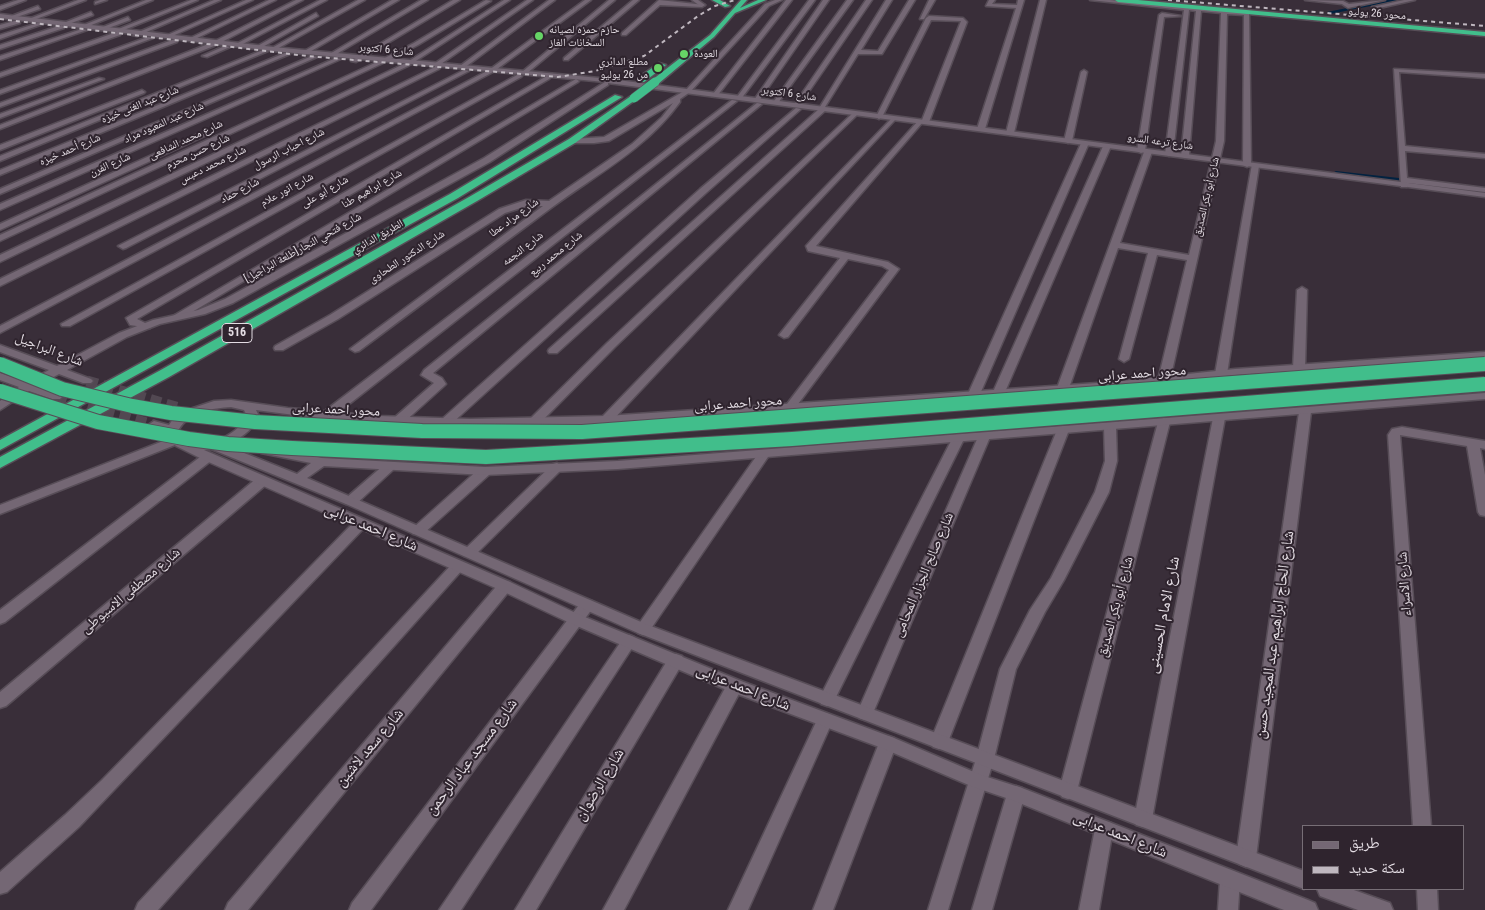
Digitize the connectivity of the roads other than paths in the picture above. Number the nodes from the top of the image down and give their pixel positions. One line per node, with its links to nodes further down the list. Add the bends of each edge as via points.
1 (24, 0): 52 (street)
2 (83, 0): 63 (street)
3 (104, 0): 48 (street)
4 (150, 0): 67 (street)
5 (195, 0): 69 (street)
6 (205, 0): 72 (street)
7 (218, 0): 72 (street)
8 (250, 0): 74 (street)
9 (273, 0): 77 (street)
10 (300, 0): 78 (street)
11 (324, 0): 79 (street)
12 (362, 0): 87 (street)
13 (396, 0): 88 (street)
14 (425, 0): 92 (street, شارع عبد المعبود مراد)
15 (457, 0): 96 (street, شارع الفرن)
16 (479, 0): 44 (street); 97 (street)
17 (530, 0): 100 (street, شارع محمد دعبس)
18 (552, 0): 102 (street, شارع احباب الرسول)
19 (588, 0): 103 (street, شارع حماد)
20 (612, 0): 107 (street, شارع انور علام)
21 (636, 0): 95 (street)
22 (696, 0): 46 (street, via 702,5)
23 (715, 0): 24 (highway, via 725,8)
24 (732, 0)
25 (763, 0): 49 (highway)
26 (779, 0): 123 (street, via 767,5)
27 (789, 0): 124 (street)
28 (812, 0): 127 (street, شارع النجمه)
29 (826, 0): 128 (street)
30 (850, 0): 129 (street)
31 (869, 0): 131 (street)
32 (889, 0): 89 (street)
33 (912, 0): 89 (street, via 880,53)
34 (932, 0): 61 (street)
35 (992, 0): 51 (street, via 988,6)
36 (1021, 0): 51 (street)
37 (1044, 0): 153 (street)
38 (1093, 0): 54 (street)
39 (1118, 0): 70 (highway, محور 26 يوليو)
40 (1138, 0): 70 (highway, محور 26 يوليو)
41 (1308, 0): 42 (street, via 1348,6)
42 (1382, 0)
43 (1412, 0): 53 (street)
44 (488, 1): 45 (street); 97 (street)
45 (506, 1): 98 (street, شارع حسن محرم)
46 (661, 1): 71 (street)
47 (39, 3): 62 (street)
48 (97, 3)
49 (743, 5): 159 (highway, الطريق الدائري / 516, bridge, via 692,53)
50 (45, 6): 62 (street)
51 (1018, 7): 151 (street)
52 (0, 8)
53 (1370, 8)
54 (1187, 9): 56 (street); 60 (street)
55 (101, 10): 65 (street)
56 (1199, 10): 58 (street); 171 (street)
57 (325, 11): 86 (street)
58 (1224, 12): 175 (street, شارع أبو بكر الصديق, via 1220,141); 178 (street, via 1246,14)
59 (138, 15): 68 (street)
60 (1186, 16): 169 (street, via 1162,15); 170 (street)
61 (922, 18)
62 (5, 19): 63 (street, شارع 6 اكتوبر); 64 (street, شارع 6 اكتوبر); 66 (street)
63 (29, 20): 65 (street, شارع 6 اكتوبر)
64 (40, 24): 65 (street, شارع 6 اكتوبر); 73 (street)
65 (63, 26): 67 (street, شارع 6 اكتوبر); 80 (street)
66 (0, 27)
67 (83, 28): 68 (street, شارع 6 اكتوبر); 93 (street)
68 (102, 31): 69 (street, شارع 6 اكتوبر); 85 (street)
69 (118, 33): 72 (street, شارع 6 اكتوبر); 105 (street)
70 (1485, 33)
71 (624, 34)
72 (135, 35): 74 (street, شارع 6 اكتوبر); 75 (street, شارع 6 اكتوبر); 117 (street)
73 (0, 37)
74 (166, 37): 77 (street, شارع 6 اكتوبر)
75 (150, 38): 76 (street, شارع 6 اكتوبر); 121 (street)
76 (175, 41): 77 (street, شارع 6 اكتوبر); 130 (street)
77 (192, 42): 78 (street, شارع 6 اكتوبر); 81 (street)
78 (213, 44): 79 (street, شارع 6 اكتوبر); 82 (street, شارع 6 اكتوبر); 122 (street)
79 (237, 45): 86 (street, شارع 6 اكتوبر)
80 (2, 47): 84 (street)
81 (186, 47)
82 (227, 47): 86 (street, شارع 6 اكتوبر); 125 (street)
83 (299, 47): 90 (street, شارع عبد الغنى خيزه)
84 (19, 48)
85 (56, 48)
86 (253, 49): 87 (street, شارع 6 اكتوبر); 111 (street)
87 (269, 50): 90 (street, شارع 6 اكتوبر); 174 (street)
88 (304, 52): 90 (street, شارع 6 اكتوبر); 92 (street, شارع 6 اكتوبر)
89 (856, 52): 134 (street)
90 (289, 53): 91 (street, شارع 6 اكتوبر); 132 (street, شارع عبد الغنى خيزه)
91 (314, 57): 92 (street, شارع 6 اكتوبر); 101 (street, شارع أحمد خيزه)
92 (334, 57): 96 (street, شارع 6 اكتوبر); 188 (street, شارع عبد المعبود مراد)
93 (0, 58)
94 (670, 58): 246 (highway, الطريق الدائري / 516, via 623,94 454,196)
95 (566, 59)
96 (360, 60): 97 (street, شارع 6 اكتوبر); 189 (street, شارع الفرن)
97 (382, 61): 98 (street, شارع 6 اكتوبر); 190 (street, شارع محمد الشافعى)
98 (408, 64): 100 (street, شارع 6 اكتوبر); 196 (street, شارع حسن محرم)
99 (270, 67): 101 (street)
100 (437, 67): 102 (street, شارع 6 اكتوبر); 197 (street, شارع محمد دعبس)
101 (287, 69): 110 (street, شارع أحمد خيزه)
102 (464, 69): 103 (street, شارع 6 اكتوبر); 192 (street, شارع احباب الرسول)
103 (490, 71): 107 (street, شارع 6 اكتوبر); 202 (street, شارع حماد)
104 (1084, 72): 161 (street)
105 (0, 74)
106 (251, 74): 110 (street)
107 (522, 74): 112 (street, شارع 6 اكتوبر); 123 (street, شارع 6 اكتوبر); 200 (street, شارع انور علام)
108 (111, 75): 139 (street)
109 (1485, 76): 168 (street, via 1396,70)
110 (268, 77): 115 (street, شارع أحمد خيزه)
111 (178, 78)
112 (547, 78): 114 (street, شارع 6 اكتوبر); 162 (street, شارع أبو على)
113 (237, 80): 115 (street)
114 (576, 81): 116 (street, شارع 6 اكتوبر); 138 (street, شارع ابراهيم طنا)
115 (255, 83): 120 (street, شارع أحمد خيزه)
116 (606, 84): 123 (street, شارع 6 اكتوبر); 199 (street, شارع فتحي النجار[طلعة البراجيل], via 487,160 229,301 209,310)
117 (0, 85)
118 (221, 87): 120 (street)
119 (151, 88): 126 (street)
120 (239, 89): 135 (street, شارع أحمد خيزه)
121 (0, 92)
122 (88, 93): 125 (street); 148 (street)
123 (682, 94): 124 (street, شارع 6 اكتوبر); 127 (street, شارع 6 اكتوبر); 159 (street, via 606,139); 187 (street, شارع مراد عطا, via 645,139)
124 (715, 94): 127 (street, شارع 6 اكتوبر)
125 (106, 96): 126 (street)
126 (124, 99): 166 (street)
127 (736, 99): 128 (street, شارع 6 اكتوبر); 232 (street, شارع النجمه)
128 (758, 102): 129 (street, شارع 6 اكتوبر); 131 (street, شارع 6 اكتوبر); 235 (street, شارع محمد ربيع, via 428,372 428,377 440,384)
129 (776, 102): 131 (street, شارع 6 اكتوبر)
130 (0, 105)
131 (798, 107): 134 (street, شارع 6 اكتوبر); 236 (street)
132 (159, 108): 135 (street); 146 (street, شارع عبد الغنى خيزه)
133 (75, 110): 157 (street)
134 (824, 110): 137 (street, شارع ترعه السرو); 207 (street)
135 (187, 112): 142 (street, شارع أحمد خيزه)
136 (502, 113): 138 (street)
137 (856, 114): 141 (street, شارع ترعه السرو); 238 (street, via 611,344)
138 (520, 115): 147 (street, شارع ابراهيم طنا)
139 (0, 116)
140 (146, 116): 142 (street)
141 (879, 117): 143 (street, شارع ترعه السرو); 144 (street, via 929,18 959,19 964,22)
142 (170, 119): 149 (street, شارع أحمد خيزه)
143 (893, 119): 144 (street, شارع ترعه السرو); 234 (street)
144 (923, 122): 151 (street, شارع ترعه السرو); 194 (street, via 811,246 814,250)
145 (488, 123): 147 (street)
146 (118, 124): 149 (street); 160 (street, شارع عبد الغنى خيزه)
147 (504, 125): 152 (street, شارع ابراهيم طنا)
148 (0, 127)
149 (148, 128): 155 (street, شارع أحمد خيزه)
150 (474, 129): 152 (street)
151 (981, 129): 153 (street, شارع ترعه السرو)
152 (491, 132): 158 (street, شارع ابراهيم طنا)
153 (1010, 133): 161 (street, شارع ترعه السرو)
154 (109, 134): 155 (street)
155 (130, 136): 164 (street, شارع أحمد خيزه)
156 (462, 138): 158 (street)
157 (0, 139)
158 (478, 140): 167 (street, شارع ابراهيم طنا)
159 (572, 140): 250 (highway, الطريق الدائري / 516, via 164,374)
160 (79, 141): 164 (street); 173 (street, شارع عبد الغنى خيزه)
161 (1068, 141): 163 (street, شارع ترعه السرو)
162 (433, 143): 167 (street); 201 (street, شارع أبو على, via 131,318)
163 (1085, 143): 165 (street, شارع ترعه السرو); 223 (street)
164 (109, 145): 177 (street, شارع أحمد خيزه)
165 (1107, 146): 169 (street, شارع ترعه السرو); 222 (street)
166 (0, 148)
167 (464, 148): 179 (street, شارع ابراهيم طنا)
168 (1401, 148): 172 (street); 183 (street)
169 (1144, 150): 170 (street, شارع ترعه السرو); 191 (street)
170 (1169, 152): 171 (street, شارع ترعه السرو)
171 (1185, 155): 175 (street, شارع ترعه السرو)
172 (1485, 156)
173 (37, 158): 177 (street); 180 (street, شارع عبد الغنى خيزه)
174 (0, 159)
175 (1216, 159): 178 (street, شارع ترعه السرو); 195 (street, شارع أبو بكر الصديق)
176 (417, 161): 179 (street)
177 (67, 163): 182 (street, شارع أحمد خيزه)
178 (1250, 164): 183 (street, شارع ترعه السرو); 214 (street)
179 (436, 165): 199 (street, شارع ابراهيم طنا)
180 (0, 173)
181 (14, 175): 182 (street)
182 (33, 178): 185 (street, شارع أحمد خيزه)
183 (1404, 183): 184 (street, شارع ترعه السرو); 186 (street, شارع ترعه السرو)
184 (1485, 190)
185 (0, 192)
186 (1485, 195)
187 (551, 204): 205 (street, شارع الدكتور الطحاوى, via 526,202 497,213 334,317); 206 (street, شارع مراد عطا)
188 (0, 207)
189 (0, 227)
190 (0, 238)
191 (1115, 245): 193 (street); 220 (street)
192 (123, 246)
193 (1153, 251): 195 (street); 209 (street)
194 (846, 256): 203 (street); 228 (street, via 885,264 894,269 893,273)
195 (1193, 258): 216 (street, شارع أبو بكر الصديق)
196 (0, 259)
197 (0, 283)
198 (1302, 290): 212 (street)
199 (178, 316): 201 (street, شارع فتحي النجار[طلعة البراجيل])
200 (66, 324)
201 (146, 326): 213 (street, شارع فتحي النجار[طلعة البراجيل])
202 (0, 330)
203 (784, 335)
204 (0, 348): 213 (street, شارع البراجيل)
205 (279, 348)
206 (355, 348)
207 (553, 351)
208 (1485, 355): 212 (street)
209 (1124, 359)
210 (0, 364): 211 (highway, محور احمد عرابى, bridge, via 62,389 158,411 255,422 465,432 592,431)
211 (1485, 364)
212 (1299, 368): 214 (street)
213 (57, 371): 217 (street, شارع البراجيل); 219 (street, شارع فتحي النجار[طلعة البراجيل])
214 (1221, 374): 216 (street)
215 (0, 376): 219 (street)
216 (1164, 380): 220 (street)
217 (87, 381)
218 (1485, 384): 221 (highway, bridge, via 802,438 486,457 204,441 98,422)
219 (28, 386): 225 (street); 227 (street, شارع فتحي النجار[طلعة البراجيل])
220 (1063, 388): 222 (street)
221 (0, 391)
222 (999, 392): 223 (street)
223 (974, 394): 228 (street)
224 (1485, 396): 231 (street)
225 (56, 397)
226 (244, 405): 230 (street, via 218,404); 232 (street); 247 (street, via 252,412 252,421 243,432)
227 (0, 406)
228 (791, 406): 234 (street)
229 (179, 408): 230 (street)
230 (192, 412): 243 (street, via 179,420)
231 (1305, 412): 233 (street); 284 (street, شارع الحاج ابراهيم عبد المجيد حسن)
232 (326, 416): 235 (street)
233 (1219, 418): 237 (street); 281 (street, شارع الامام الحسينى)
234 (606, 420): 238 (street)
235 (398, 421): 236 (street)
236 (446, 422): 238 (street)
237 (1164, 422): 240 (street); 279 (street, شارع أبو بكر الصديق)
238 (533, 423)
239 (154, 425): 243 (street, شارع احمد عرابى)
240 (1110, 427): 241 (street); 277 (street, via 1110,461 1102,492 1008,669)
241 (1063, 430): 242 (street); 275 (street)
242 (984, 437): 244 (street); 273 (street, شارع صالح الجزار المحامى)
243 (178, 438): 247 (street, شارع احمد عرابى); 257 (street)
244 (958, 439): 248 (street); 271 (street)
245 (1479, 444): 258 (street); 282 (street, شارع الاسراء, via 1402,431 1394,435)
246 (0, 446)
247 (215, 447): 249 (street); 254 (street, شارع احمد عرابى); 255 (street, شارع احمد عرابى); 265 (street)
248 (764, 454): 252 (street); 267 (street)
249 (322, 462): 251 (street); 254 (street)
250 (0, 463)
251 (390, 467): 253 (street); 256 (street)
252 (557, 467): 253 (street); 261 (street)
253 (484, 471): 260 (street)
254 (298, 480): 256 (street, شارع احمد عرابى)
255 (262, 481): 259 (street, شارع احمد عرابى); 272 (street, شارع مصطفى الاسيوطى)
256 (351, 501): 260 (street, شارع احمد عرابى)
257 (0, 510)
258 (1485, 512)
259 (360, 524): 262 (street, شارع احمد عرابى); 287 (street, via 108,785)
260 (418, 531): 261 (street, شارع احمد عرابى)
261 (470, 553): 264 (street, شارع احمد عرابى)
262 (458, 566): 263 (street, شارع احمد عرابى); 290 (street)
263 (505, 586): 266 (street, شارع احمد عرابى); 291 (street, شارع سعد لاشين)
264 (587, 605): 266 (street, شارع مسجد عباد الرحمن); 267 (street, شارع احمد عرابى)
265 (0, 618)
266 (575, 619): 268 (street, شارع احمد عرابى); 292 (street, شارع مسجد عباد الرحمن)
267 (643, 629): 271 (street, شارع احمد عرابى)
268 (629, 641): 269 (street, شارع احمد عرابى); 293 (street)
269 (676, 660): 270 (street, شارع احمد عرابى); 294 (street, شارع الرضوان)
270 (735, 686): 274 (street, شارع احمد عرابى); 295 (street)
271 (827, 699): 273 (street, شارع احمد عرابى)
272 (0, 701)
273 (865, 713): 275 (street, شارع احمد عرابى)
274 (825, 720): 276 (street, شارع احمد عرابى); 296 (street)
275 (939, 742): 277 (street, شارع احمد عرابى)
276 (888, 743): 278 (street, شارع احمد عرابى); 297 (street)
277 (985, 759): 278 (street); 279 (street, شارع احمد عرابى)
278 (977, 780): 280 (street, شارع احمد عرابى); 298 (street)
279 (1068, 791): 281 (street, شارع احمد عرابى)
280 (1016, 794): 283 (street, شارع احمد عرابى); 299 (street)
281 (1143, 819): 284 (street, شارع احمد عرابى)
282 (1422, 825)
283 (1104, 829): 285 (street, شارع احمد عرابى); 300 (street)
284 (1246, 858): 286 (street, شارع احمد عرابى)
285 (1230, 879): 301 (street); 302 (street, شارع احمد عرابى)
286 (1302, 879)
287 (0, 885)
288 (1330, 890): 303 (street)
289 (1427, 890): 304 (street)
290 (145, 910)
291 (235, 910)
292 (359, 910)
293 (448, 910)
294 (525, 910)
295 (613, 910)
296 (738, 910)
297 (823, 910)
298 (938, 910)
299 (982, 910)
300 (1089, 910)
301 (1228, 910)
302 (1308, 910)
303 (1383, 910)
304 (1428, 910)

